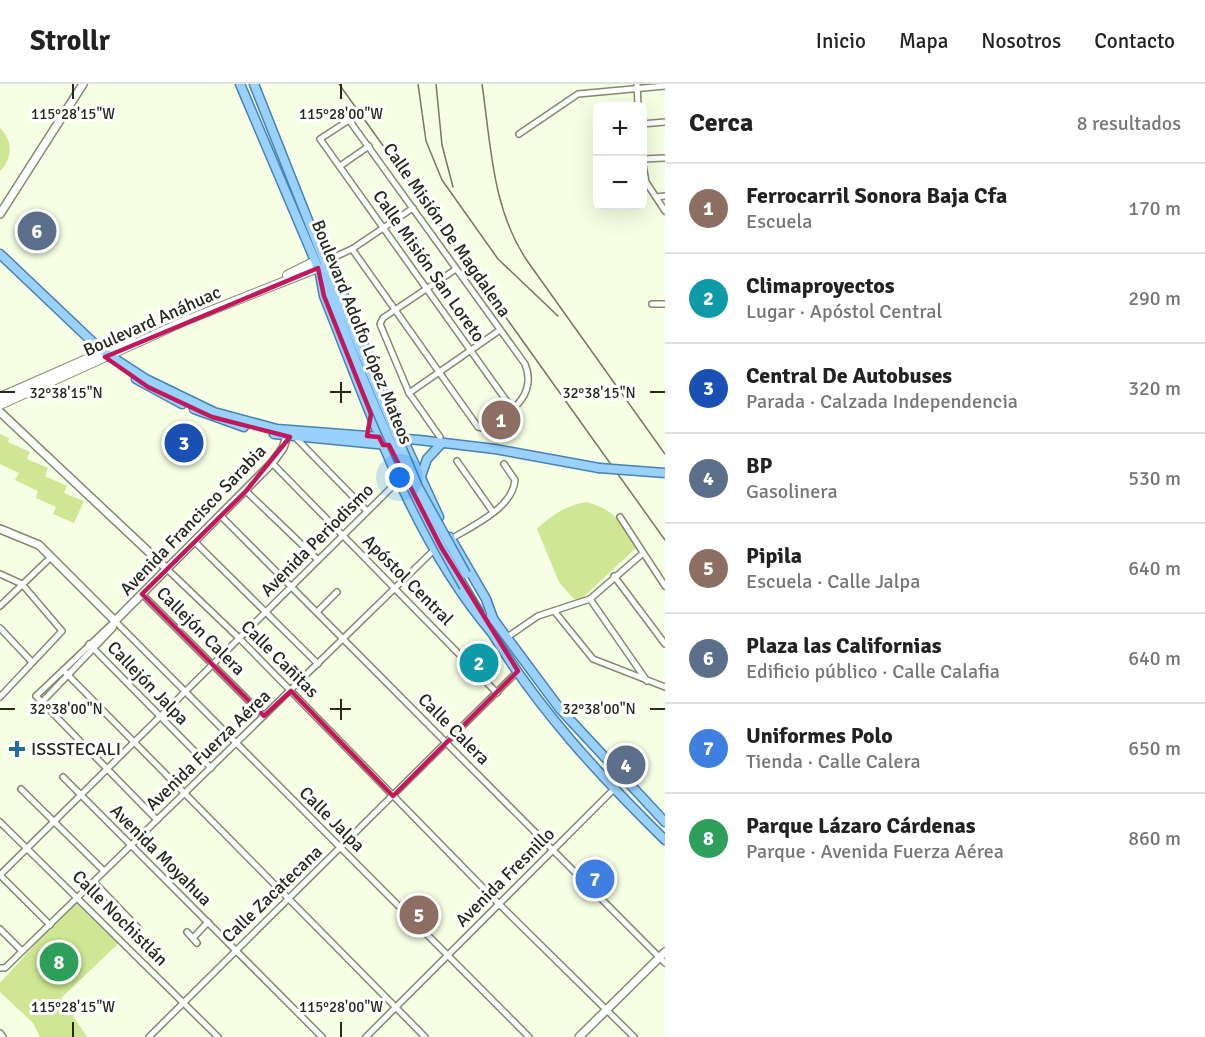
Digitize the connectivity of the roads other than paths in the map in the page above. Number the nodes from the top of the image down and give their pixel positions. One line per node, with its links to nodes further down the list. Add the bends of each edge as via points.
1 (84, 84): 20 (street)
2 (240, 84): 24 (main road, Boulevard Adolfo López Mateos)
3 (254, 84): 24 (main road, Boulevard Adolfo López Mateos)
4 (637, 86): 5 (street); 6 (street); 10 (street, via 575,95)
5 (665, 86)
6 (638, 102)
7 (349, 120): 11 (street, Calle Misión De Magdalena); 14 (street, Calle Misión San Loreto, via 320,139)
8 (665, 122): 9 (street)
9 (647, 124)
10 (519, 134)
11 (369, 146): 14 (street); 18 (street, Calle Misión De Magdalena)
12 (665, 158): 13 (street)
13 (647, 159)
14 (340, 166): 21 (street, Calle Misión San Loreto)
15 (647, 182): 17 (street)
16 (665, 196): 17 (street)
17 (656, 197): 19 (street)
18 (413, 208): 21 (street); 25 (street, Calle Misión De Magdalena)
19 (665, 211)
20 (0, 214)
21 (383, 228): 22 (street); 26 (street, Calle Misión San Loreto)
22 (352, 249): 24 (street); 30 (street)
23 (0, 254): 33 (main road)
24 (321, 267): 27 (main road, Boulevard Adolfo López Mateos); 33 (main road, Boulevard Anáhuac); 40 (main road, via 321,290); 41 (main road, via 341,289)
25 (456, 268): 26 (street); 31 (street, Calle Misión De Magdalena)
26 (427, 289): 30 (street); 32 (street, Calle Misión San Loreto)
27 (336, 302): 84 (main road, Boulevard Adolfo López Mateos, bridge, via 418,487); 86 (main road, Boulevard Adolfo López Mateos, bridge, via 390,446 423,513)
28 (665, 303): 29 (street)
29 (651, 304)
30 (396, 310): 34 (street); 35 (street, via 383,318 381,326)
31 (500, 330): 32 (street); 38 (street, Calle Misión De Magdalena, via 527,368 522,402)
32 (470, 350): 34 (street); 38 (street, Calle Misión San Loreto)
33 (104, 353): 36 (main road, Boulevard Anáhuac); 37 (main road, Boulevard Anáhuac); 42 (main road, via 148,387 212,417); 43 (main road, via 146,379 214,412 277,429)
34 (439, 371): 35 (street); 38 (street, via 481,429 487,429)
35 (409, 393): 45 (street)
36 (0, 397)
37 (0, 405)
38 (513, 410)
39 (0, 412): 69 (street, Calle Cañitas)
40 (371, 414): 43 (main road); 46 (main road)
41 (396, 424): 44 (main road); 47 (main road)
42 (291, 437): 43 (main road); 51 (street, Avenida Francisco Sarabia); 57 (street)
43 (363, 440): 46 (main road); 49 (main road)
44 (419, 440): 47 (main road); 48 (main road)
45 (441, 440): 48 (main road); 53 (main road, bridge, via 599,468); 54 (main road)
46 (381, 441): 47 (main road); 49 (main road)
47 (404, 442): 48 (main road); 54 (main road)
48 (430, 443)
49 (387, 454): 55 (main road)
50 (458, 461): 58 (street)
51 (272, 463): 56 (street, Avenida Francisco Sarabia); 62 (street, Apóstol Central)
52 (504, 464): 58 (street, via 513,476 514,487)
53 (665, 473)
54 (420, 479): 63 (main road)
55 (399, 480): 57 (street, Avenida Periodismo); 65 (main road)
56 (246, 491): 59 (street, Avenida Francisco Sarabia); 68 (street)
57 (367, 511): 62 (street, Avenida Periodismo)
58 (493, 512): 63 (street)
59 (221, 516): 64 (street, Avenida Francisco Sarabia); 73 (street, Calle Calera)
60 (620, 516): 66 (street)
61 (0, 529): 67 (street, via 39,545)
62 (342, 536): 68 (street, Avenida Periodismo); 74 (street, Apóstol Central)
63 (451, 539): 84 (main road, via 483,593)
64 (195, 542): 69 (street, Avenida Francisco Sarabia); 80 (street)
65 (435, 549): 74 (street, Avenida Fuerza Aérea); 86 (main road, via 470,608)
66 (642, 554): 71 (street); 75 (street)
67 (51, 556): 72 (street); 83 (street)
68 (318, 560): 73 (street, Avenida Periodismo)
69 (167, 569): 77 (street, Avenida Francisco Sarabia); 88 (street, Calle Cañitas)
70 (0, 574): 72 (street)
71 (614, 576): 78 (street); 90 (street)
72 (22, 584): 79 (street); 92 (street, via 62,631)
73 (292, 586): 80 (street, Avenida Periodismo); 81 (street, Calle Calera)
74 (395, 586): 89 (street, Avenida Fuerza Aérea); 102 (street, Apóstol Central)
75 (665, 586)
76 (337, 592): 81 (street)
77 (142, 594): 83 (street, Avenida Francisco Sarabia); 94 (street, Callejón Calera)
78 (590, 599): 82 (street); 98 (street)
79 (0, 606)
80 (266, 612): 88 (street, Avenida Periodismo); 93 (street)
81 (317, 612): 89 (street, Calle Calera)
82 (555, 612): 87 (street, via 538,616); 98 (street, via 593,659)
83 (115, 621): 91 (street, Avenida Francisco Sarabia); 100 (street, Calle Jalpa)
84 (494, 621): 87 (main road, Boulevard Adolfo López Mateos)
85 (0, 628): 92 (street)
86 (492, 633): 96 (main road, Boulevard Adolfo López Mateos)
87 (506, 638): 121 (main road, Boulevard Adolfo López Mateos, via 578,731)
88 (240, 639): 94 (street, Avenida Periodismo); 101 (street, Calle Cañitas)
89 (344, 639): 93 (street, Avenida Fuerza Aérea); 109 (street, Calle Calera)
90 (665, 644)
91 (92, 646): 95 (street, Avenida Francisco Sarabia); 97 (street, Avenida Francisco Sarabia); 106 (street, Callejón Jalpa)
92 (32, 662): 103 (street)
93 (318, 664): 101 (street, Avenida Fuerza Aérea)
94 (215, 665): 100 (street, Avenida Periodismo); 105 (street, Callejón Calera)
95 (63, 670): 97 (street); 104 (street, Avenida Francisco Sarabia, via 36,696)
96 (518, 671): 102 (street, Calle Zacatecana); 114 (main road, Boulevard Adolfo López Mateos)
97 (68, 675): 104 (street, Avenida Francisco Sarabia); 107 (street)
98 (647, 681): 99 (street)
99 (665, 687)
100 (187, 691): 106 (street, Avenida Periodismo); 108 (street, Calle Jalpa)
101 (291, 691): 105 (street, Avenida Fuerza Aérea); 117 (street, Calle Cañitas)
102 (497, 693): 109 (street, Calle Zacatecana)
103 (0, 697)
104 (42, 702): 111 (street)
105 (264, 716): 108 (street, Avenida Fuerza Aérea)
106 (161, 717): 107 (street, Avenida Periodismo); 110 (street, Callejón Jalpa)
107 (135, 743): 111 (street, Avenida Periodismo); 115 (street)
108 (237, 743): 110 (street, Avenida Fuerza Aérea); 125 (street, Calle Jalpa)
109 (446, 743): 117 (street, Calle Zacatecana); 126 (street, Calle Calera)
110 (212, 768): 115 (street, Avenida Fuerza Aérea)
111 (108, 769): 116 (street, Avenida Periodismo); 118 (street)
112 (63, 777): 116 (street, Avenida Moyahua)
113 (21, 789): 119 (street)
114 (614, 789): 122 (main road, Boulevard Adolfo López Mateos); 126 (street, Avenida Fresnillo)
115 (184, 795): 118 (street, Avenida Fuerza Aérea); 131 (street)
116 (80, 796): 119 (street, Avenida Periodismo); 123 (street, Avenida Moyahua)
117 (393, 796): 125 (street, Calle Zacatecana); 132 (street, Calle Cañitas)
118 (157, 820): 123 (street, Avenida Fuerza Aérea)
119 (54, 821): 124 (street, Avenida Periodismo); 127 (street)
120 (0, 822): 124 (street, Calle Nochistlán)
121 (665, 822)
122 (665, 840)
123 (130, 846): 127 (street, Avenida Fuerza Aérea); 133 (street, Avenida Moyahua)
124 (26, 849): 128 (street, Avenida Periodismo); 130 (street, Calle Nochistlán)
125 (340, 849): 131 (street, Calle Zacatecana); 140 (street, Calle Jalpa)
126 (553, 850): 132 (street, Avenida Fresnillo); 141 (street, Calle Calera)
127 (104, 872): 129 (street, Avenida Fuerza Aérea)
128 (0, 875): 134 (street)
129 (94, 882): 130 (street, Avenida Fuerza Aérea); 136 (street)
130 (78, 898): 134 (street, Avenida Fuerza Aérea); 143 (street, Calle Nochistlán)
131 (288, 900): 139 (street, Calle Zacatecana); 144 (street)
132 (499, 904): 140 (street, Avenida Fresnillo); 145 (street, Calle Cañitas)
133 (208, 922): 137 (street, via 195,941); 139 (street, Avenida Moyahua)
134 (50, 925): 138 (street, Avenida Fuerza Aérea)
135 (0, 929): 138 (street)
136 (139, 929)
137 (187, 932)
138 (22, 951): 142 (street, Avenida Fuerza Aérea, via 5,968)
139 (235, 951): 143 (street, Calle Zacatecana); 152 (street, Avenida Moyahua)
140 (447, 956): 144 (street, Avenida Fresnillo); 155 (street, Calle Jalpa)
141 (663, 958): 145 (street)
142 (0, 968)
143 (183, 1003): 146 (street, Calle Zacatecana); 151 (street, Calle Nochistlán)
144 (395, 1007): 153 (street, Avenida Fresnillo); 154 (street)
145 (607, 1010): 156 (street); 157 (street, Calle Cañitas)
146 (155, 1030): 149 (street, Calle Zacatecana); 150 (street)
147 (0, 1033): 148 (street)
148 (3, 1037)
149 (149, 1037)
150 (162, 1037)
151 (218, 1037)
152 (322, 1037)
153 (366, 1037)
154 (425, 1037)
155 (529, 1037)
156 (579, 1037)
157 (634, 1037)

